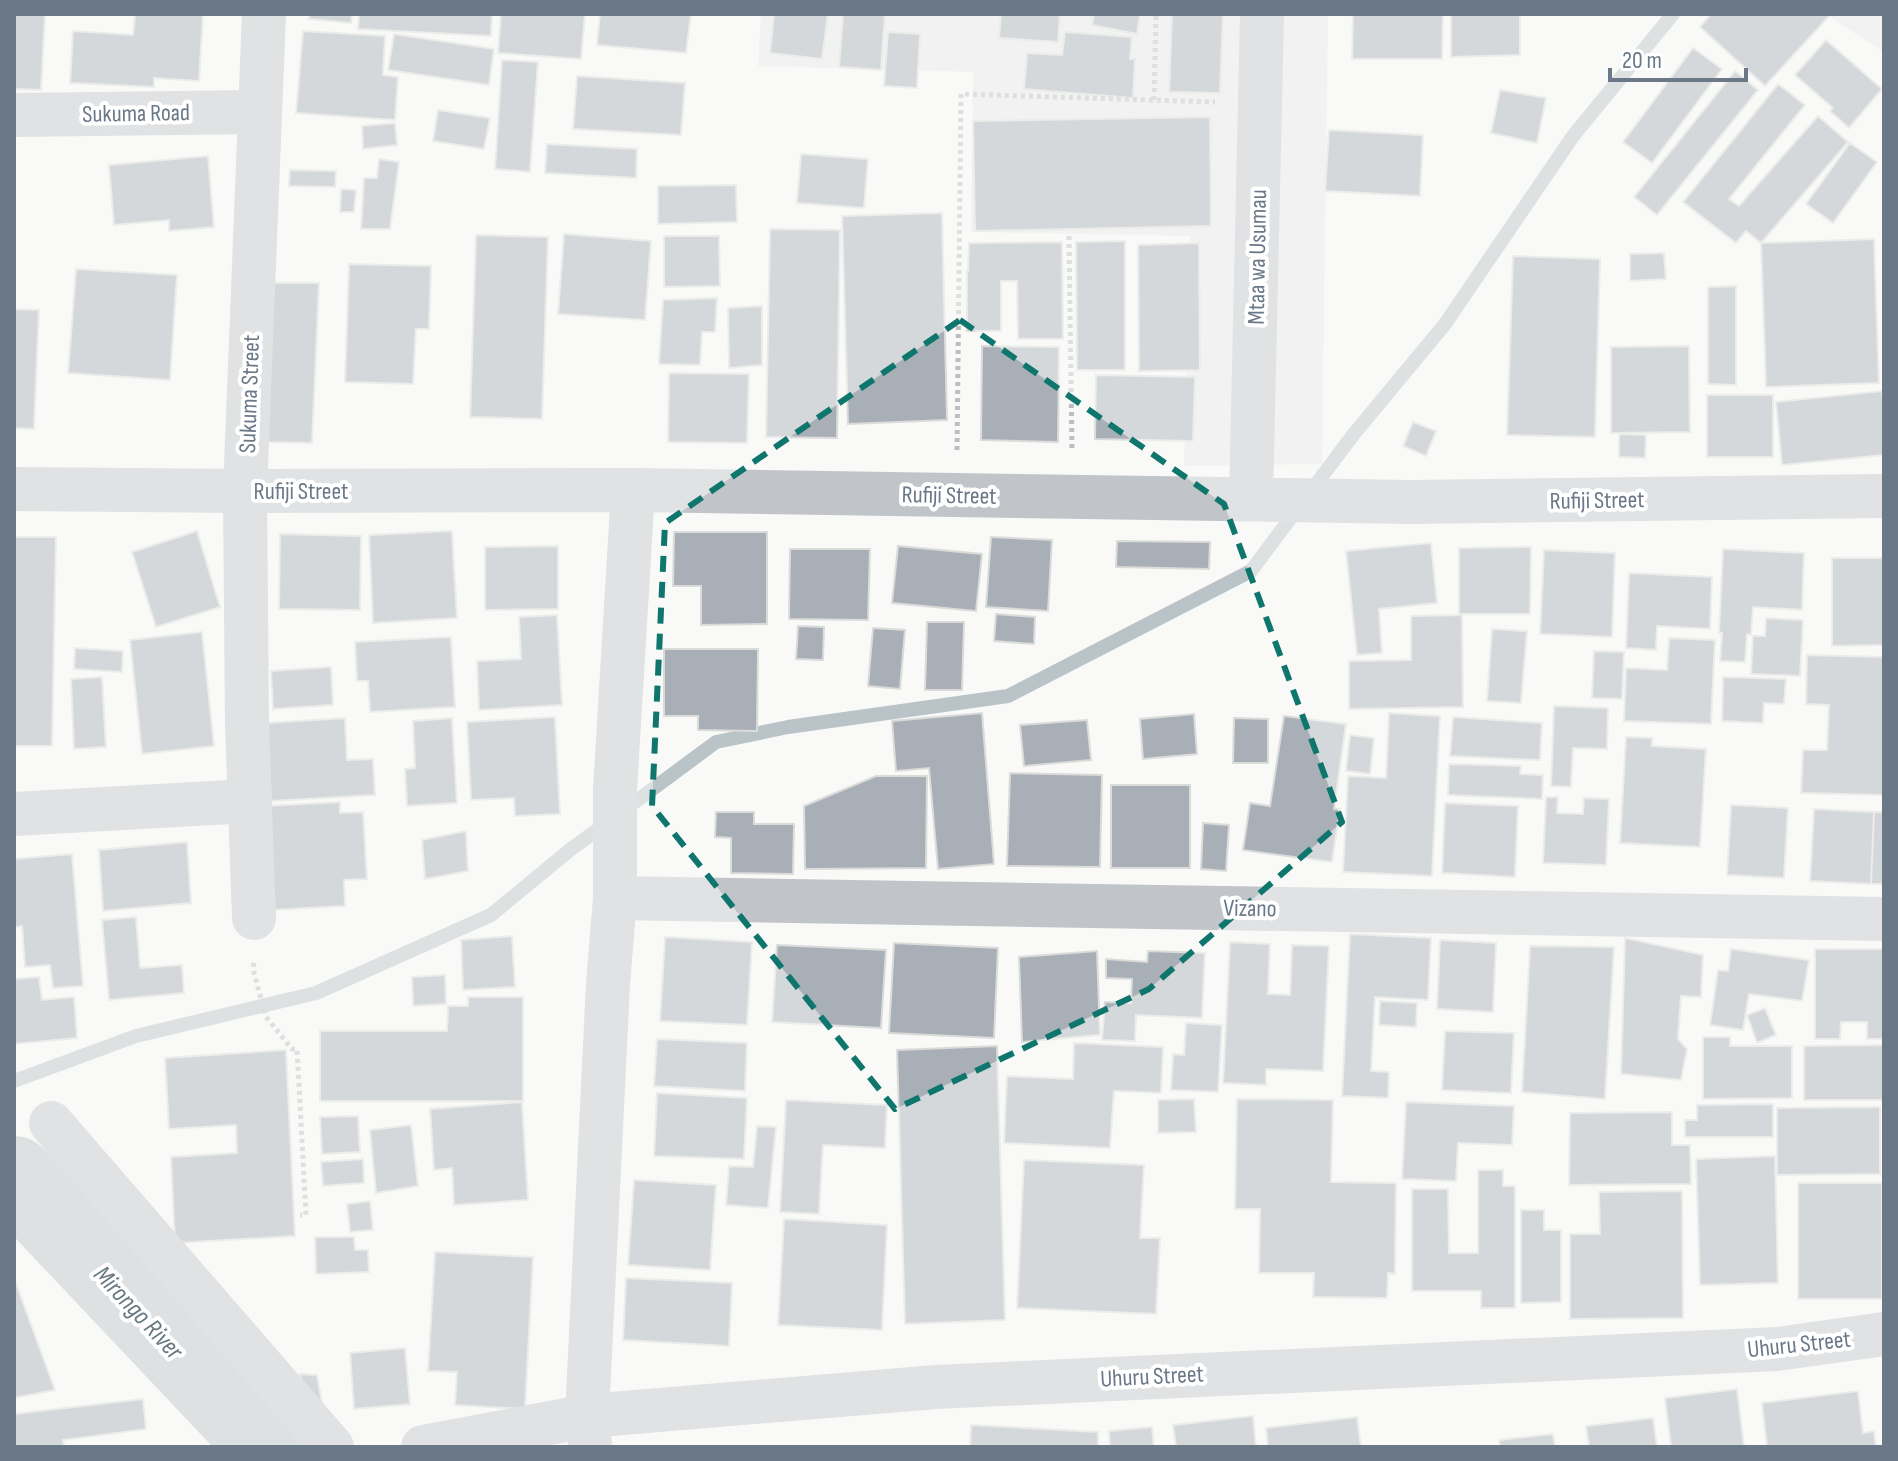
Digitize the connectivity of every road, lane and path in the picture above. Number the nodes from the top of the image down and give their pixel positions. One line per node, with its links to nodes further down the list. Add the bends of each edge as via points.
1 (264, 14): 6 (street, Sukuma Street)
2 (1156, 14): 4 (path)
3 (1262, 14): 5 (street, Mtaa wa Usumau)
4 (1154, 100): 5 (path); 12 (path, via 961,94)
5 (1260, 104): 15 (street, Mtaa wa Usumau)
6 (259, 112): 7 (street, Sukuma Road); 11 (street, Sukuma Street)
7 (14, 115)
8 (1069, 236): 14 (path)
9 (14, 489): 11 (street, Rufiji Street)
10 (633, 490): 11 (street, Rufiji Street); 12 (street, Rufiji Street); 18 (street, via 615,790)
11 (245, 491): 16 (street, Sukuma Street)
12 (957, 495): 14 (street, Rufiji Street)
13 (1884, 496): 15 (street, Rufiji Street)
14 (1073, 497): 15 (street, Rufiji Street)
15 (1260, 500)
16 (249, 801): 17 (street); 19 (street, Sukuma Street)
17 (14, 814)
18 (615, 884): 20 (street, Vizano); 25 (street)
19 (254, 918)
20 (1884, 919)
21 (253, 969): 23 (path, via 266,1017 297,1049 306,1215)
22 (51, 1123): 26 (street)
23 (300, 1215)
24 (1884, 1334): 25 (street, Uhuru Street, via 1777,1349 936,1387)
25 (589, 1432): 27 (street, Uhuru Street)
26 (332, 1447)
27 (423, 1447)

